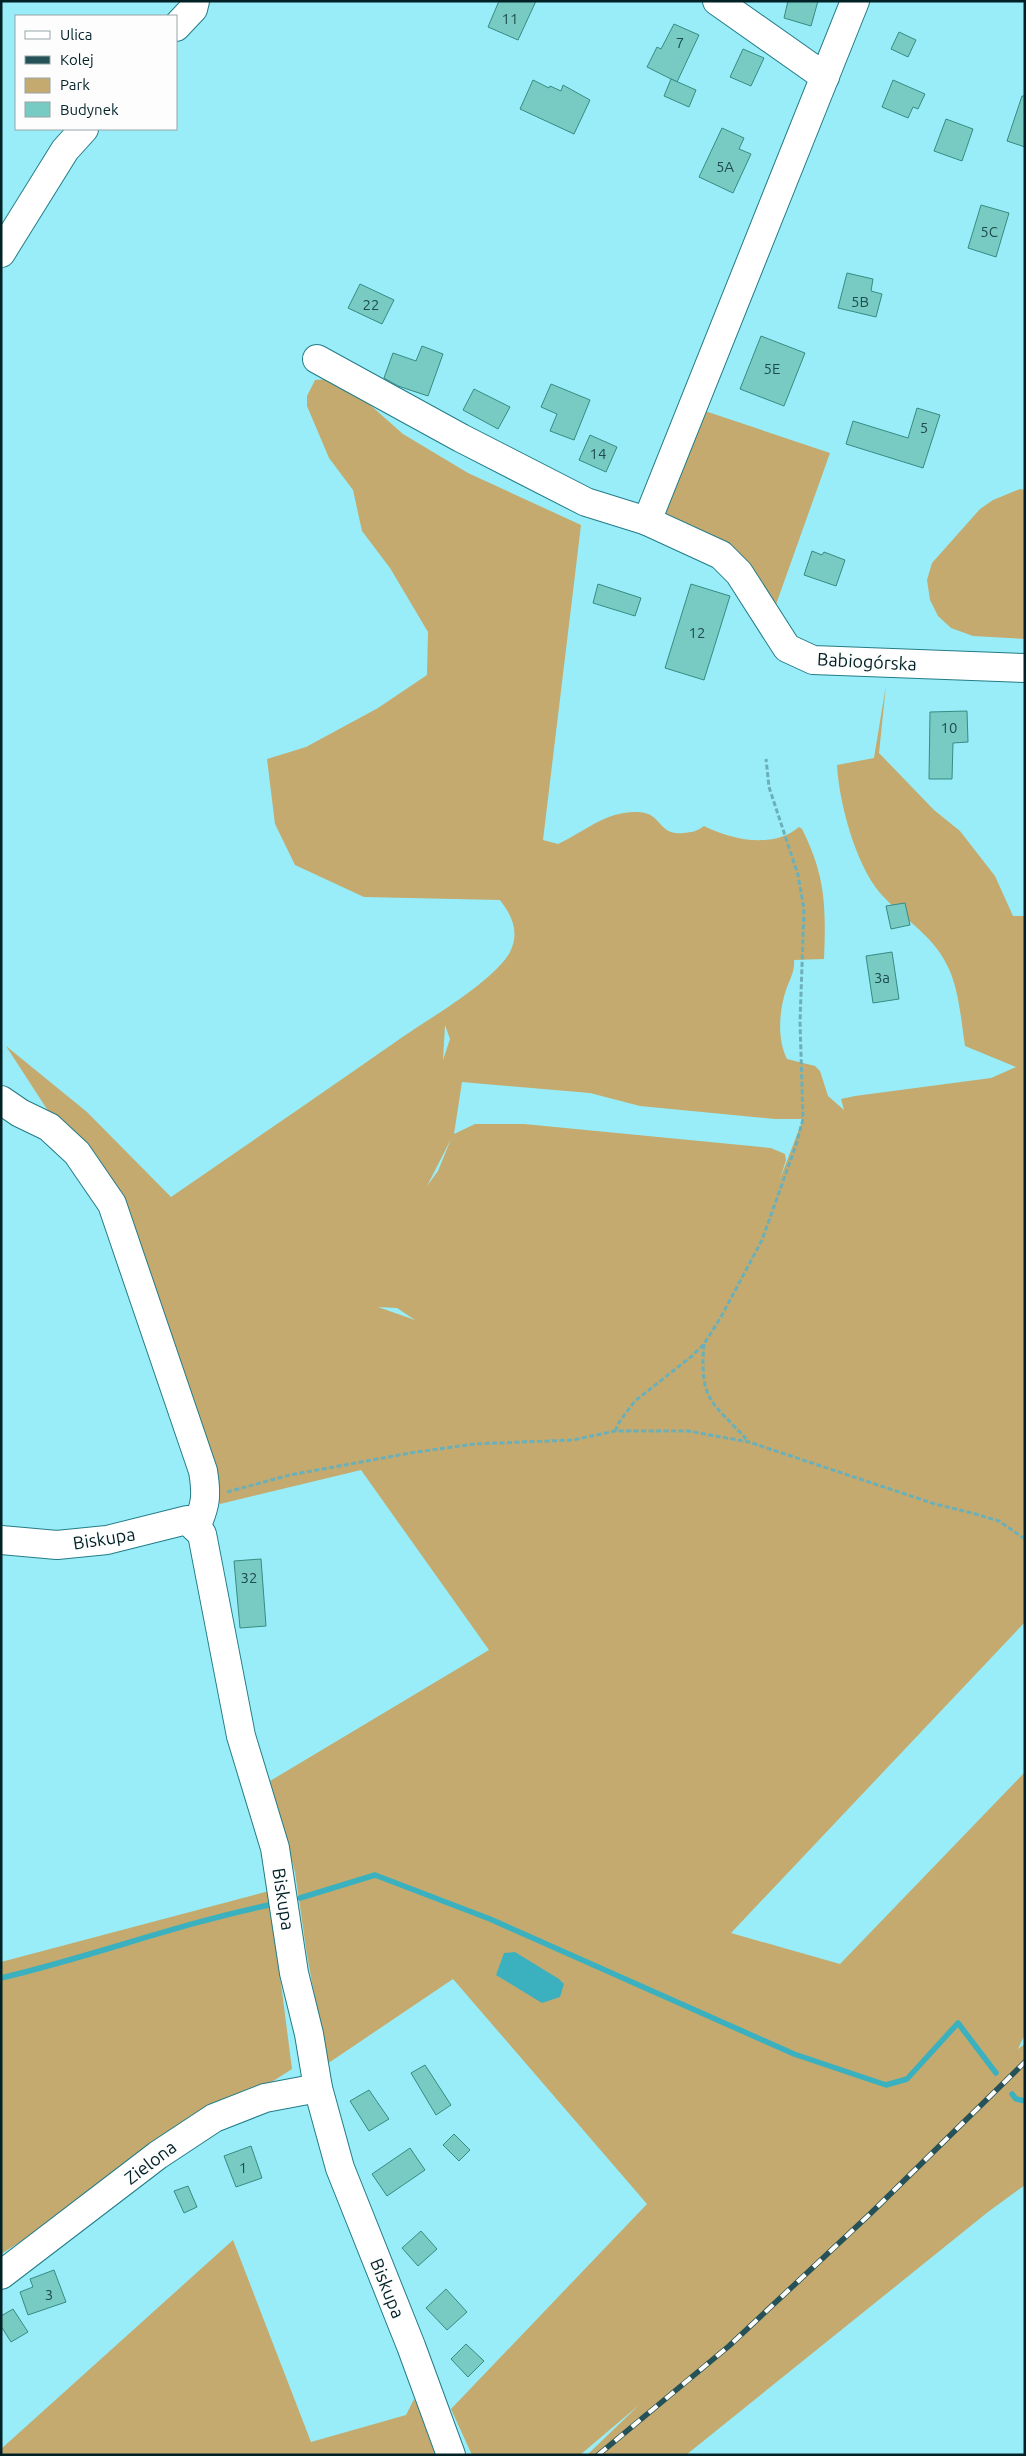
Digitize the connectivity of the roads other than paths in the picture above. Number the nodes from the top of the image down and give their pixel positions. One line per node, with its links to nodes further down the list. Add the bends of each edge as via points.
1 (195, 1): 4 (street, via 193,9)
2 (717, 1): 5 (street)
3 (855, 1): 5 (street)
4 (178, 25)
5 (825, 77): 9 (street)
6 (83, 130): 7 (street, via 65,150)
7 (1, 253)
8 (317, 359): 9 (street, Babiogórska, via 586,502)
9 (647, 521): 10 (street, Babiogórska, via 720,556 739,573 787,648 813,660)
10 (1025, 668)
11 (1, 1100): 12 (street, via 49,1127 77,1153 112,1204 203,1471 205,1508)
12 (196, 1528): 13 (street, Biskupa, via 187,1520 107,1540 57,1545); 14 (street, Biskupa, via 205,1544 241,1736 275,1848 294,1973)
13 (1, 1540)
14 (318, 2088): 15 (street, Zielona, via 265,2098 214,2118 158,2155); 16 (street, Biskupa, via 340,2168)
15 (1, 2275)
16 (451, 2455)

